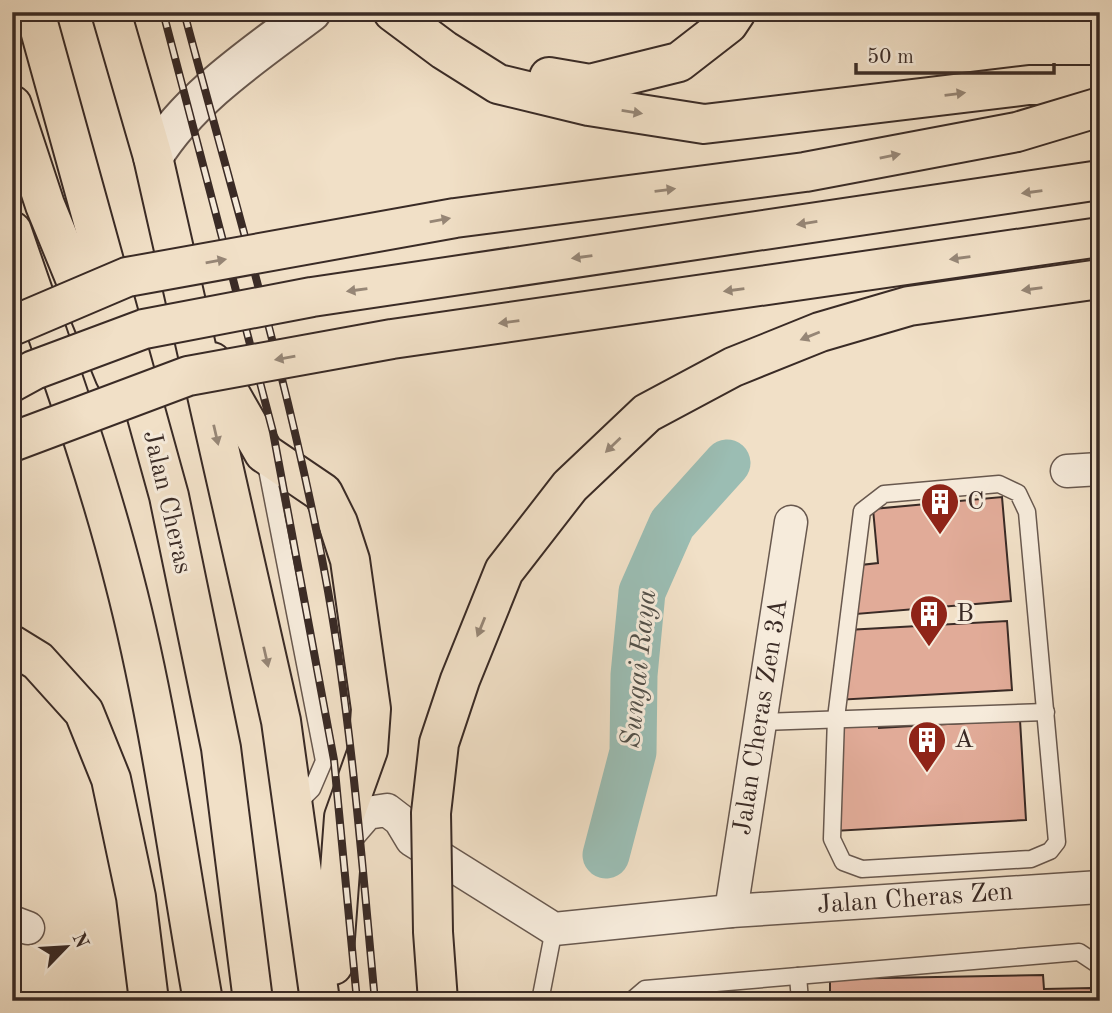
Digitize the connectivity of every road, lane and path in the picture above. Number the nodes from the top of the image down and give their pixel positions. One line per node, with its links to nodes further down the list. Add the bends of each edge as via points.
1 (35, 12): 24 (highway, Jalan Cheras)
2 (111, 12): 8 (highway)
3 (122, 12): 8 (highway)
4 (311, 12): 12 (street, via 217,85 172,127)
5 (393, 12): 9 (highway, one-way to 9, via 498,84 589,106 704,124 1029,85)
6 (423, 12): 7 (highway, via 451,38 509,71 590,83 679,62 728,24)
7 (736, 12)
8 (124, 51): 12 (highway)
9 (1100, 85)
10 (12, 105): 24 (highway, via 45,205 103,350)
11 (1100, 107): 18 (highway, one-way to 11, bridge, via 127,277 456,218 805,172 1017,132)
12 (153, 157): 17 (highway)
13 (1100, 180): 19 (highway, one-way to 19, bridge, via 312,297 144,329)
14 (12, 231): 40 (highway, bridge, via 85,445 124,580 156,730)
15 (1100, 237): 20 (highway, one-way to 20, bridge, via 392,339 188,376)
16 (1100, 279): 44 (highway, one-way to 44, bridge, via 909,306 820,332 733,367 647,413 570,486 504,571 439,743 431,813)
17 (188, 321): 21 (highway); 31 (highway, one-way to 31, via 281,721)
18 (12, 326)
19 (12, 382)
20 (12, 442)
21 (264, 453): 27 (highway, via 323,493 338,523 350,560); 31 (lane, via 324,761 312,789)
22 (1100, 469): 23 (street)
23 (1067, 471)
24 (169, 496): 41 (highway, Jalan Cheras, via 220,748)
25 (791, 522): 30 (street, Jalan Cheras Zen 3A)
26 (12, 645): 39 (highway, via 38,661 84,712 111,779 136,897)
27 (371, 709): 32 (street, via 375,778); 33 (highway, via 369,750 344,817)
28 (1046, 712): 29 (lane); 29 (lane, via 1057,842 1050,851 1031,859 862,869 843,862 832,839); 29 (lane, via 1027,512 1018,493 999,484 884,494 862,511)
29 (836, 718): 30 (lane)
30 (760, 722): 35 (street, Jalan Cheras Zen 3A)
31 (293, 808): 42 (highway)
32 (412, 840): 33 (street, via 400,820 377,809 367,813); 36 (street)
33 (341, 843): 43 (highway)
34 (1100, 887): 35 (street, Jalan Cheras Zen)
35 (731, 911): 36 (street, Jalan Cheras Zen)
36 (554, 929): 45 (lane)
37 (1100, 966): 38 (lane, via 1079,952)
38 (799, 976): 46 (lane, via 645,989); 47 (lane)
39 (149, 1001)
40 (203, 1001)
41 (253, 1001)
42 (320, 1001)
43 (332, 1001)
44 (438, 1001)
45 (540, 1001)
46 (631, 1001)
47 (800, 1001)

